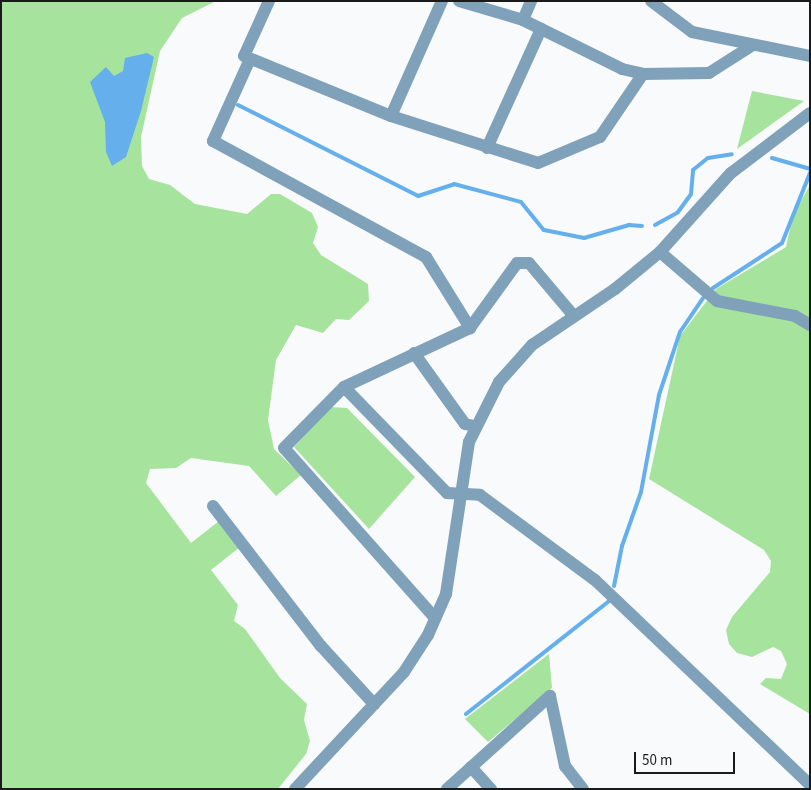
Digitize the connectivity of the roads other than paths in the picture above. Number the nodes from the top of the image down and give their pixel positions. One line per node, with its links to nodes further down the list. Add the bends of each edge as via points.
1 (269, 1): 10 (street, via 244,56)
2 (442, 1): 13 (street)
3 (459, 1): 6 (street)
4 (531, 1): 6 (street)
5 (651, 1): 8 (street, via 692,32)
6 (523, 20): 7 (street)
7 (541, 29): 11 (street, via 622,69); 14 (street)
8 (753, 45): 9 (street); 11 (street, via 709,73)
9 (810, 56)
10 (250, 59): 13 (street); 18 (street, via 214,141 426,257)
11 (643, 74): 14 (street, via 600,137 588,146 538,163)
12 (810, 112): 15 (street, via 731,173)
13 (391, 116): 14 (street)
14 (487, 148)
15 (660, 252): 16 (street); 17 (street, via 717,301 795,316)
16 (574, 315): 18 (street, via 530,263 517,263); 21 (street, via 515,362)
17 (810, 325)
18 (470, 328): 19 (street)
19 (414, 353): 20 (street); 21 (street, via 465,424)
20 (344, 387): 22 (street, via 447,493); 24 (street, via 284,448)
21 (474, 426): 22 (street)
22 (460, 494): 24 (street, via 447,586); 27 (street, via 480,495 595,580)
23 (213, 506): 25 (street, via 321,646)
24 (436, 618): 25 (street, via 416,656)
25 (374, 704): 28 (street)
26 (471, 767): 29 (street); 30 (street); 31 (street, via 550,696 565,766)
27 (810, 785)
28 (295, 789)
29 (447, 789)
30 (491, 789)
31 (583, 789)

